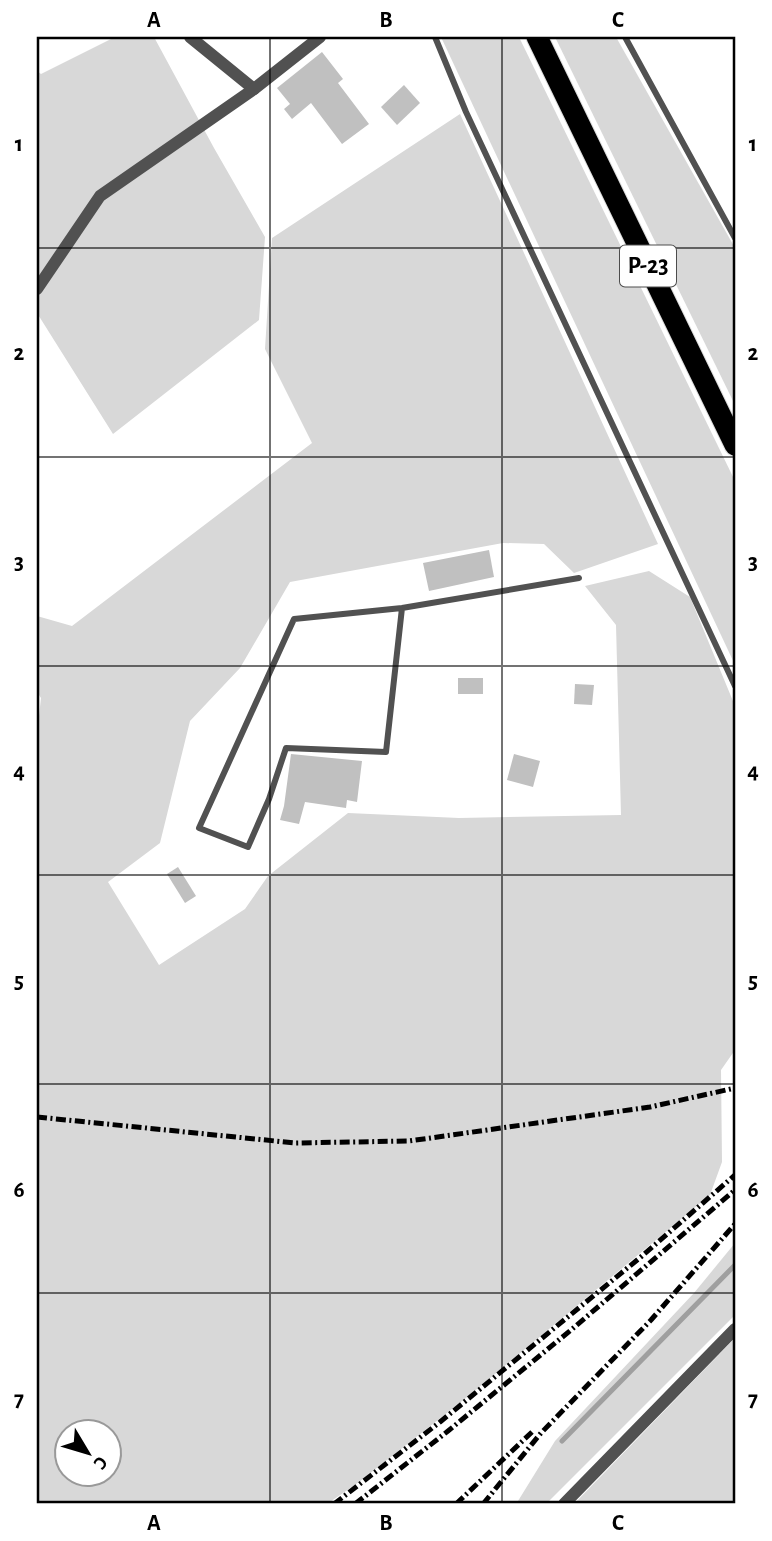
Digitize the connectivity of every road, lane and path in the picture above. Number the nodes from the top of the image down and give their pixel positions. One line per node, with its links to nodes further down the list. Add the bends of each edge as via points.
1 (190, 37): 6 (street)
2 (320, 37): 6 (street)
3 (435, 37): 12 (lane)
4 (537, 37): 9 (highway, Р-23)
5 (625, 37): 7 (lane)
6 (254, 89): 8 (street, via 100,196)
7 (735, 238)
8 (37, 289)
9 (735, 445)
10 (579, 578): 11 (lane)
11 (402, 608): 11 (lane, via 294,619 199,828 248,846 286,748 386,752)
12 (735, 686)
13 (735, 1329): 14 (street)
14 (564, 1504)

